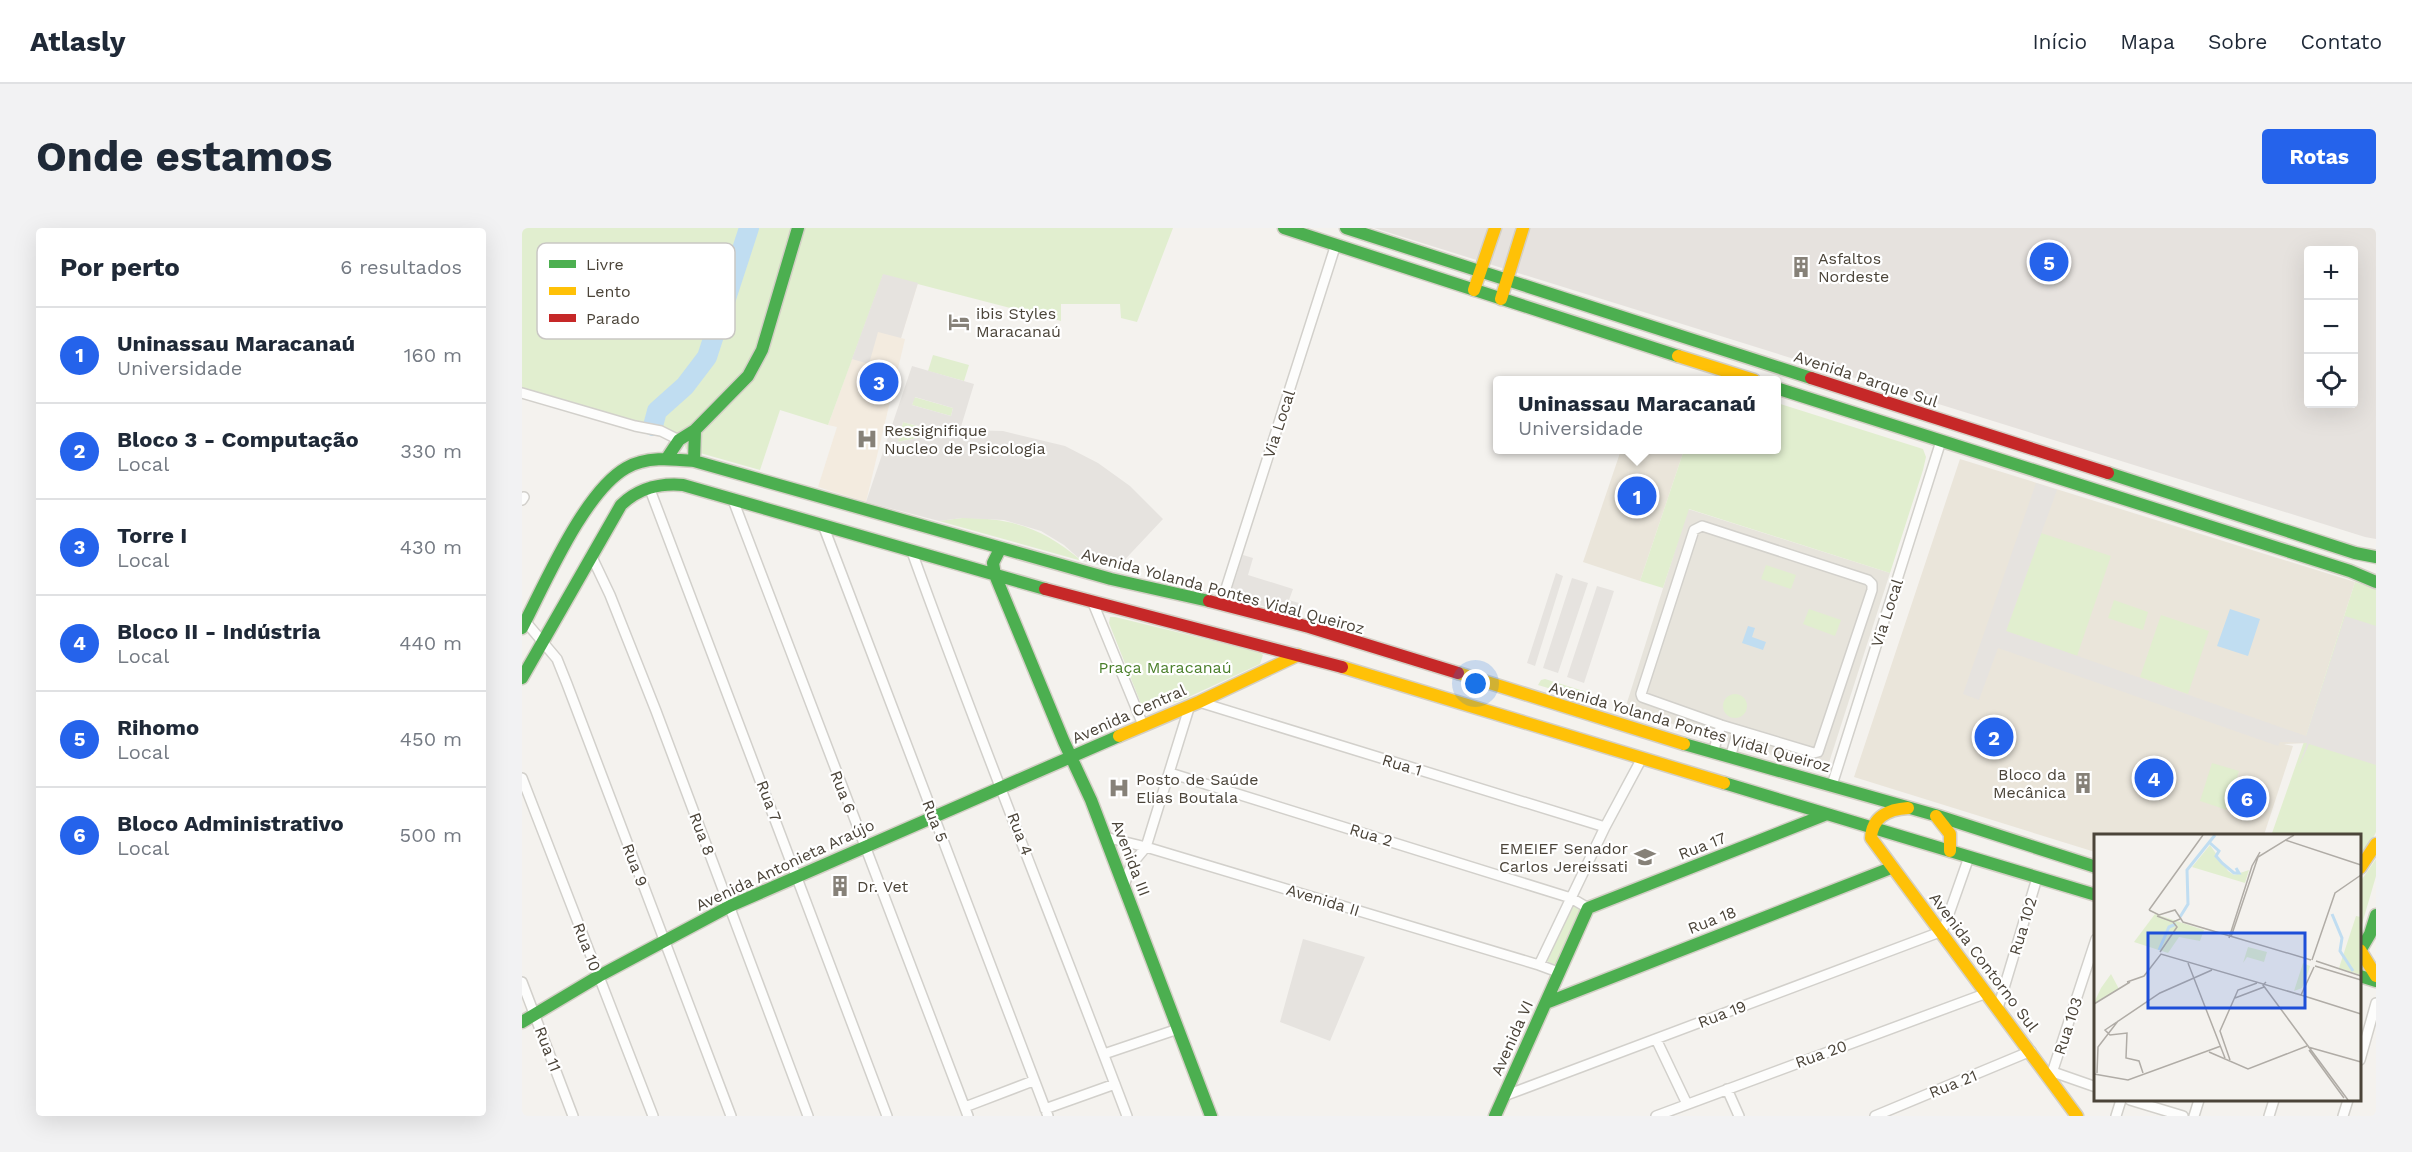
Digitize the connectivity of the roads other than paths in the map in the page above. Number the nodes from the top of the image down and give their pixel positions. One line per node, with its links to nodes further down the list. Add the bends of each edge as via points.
1 (798, 228): 14 (street, via 762,350 748,376)
2 (1284, 228): 6 (street)
3 (1346, 228): 7 (street, Avenida Parque Sul)
4 (1495, 228): 7 (street)
5 (1523, 228): 8 (street)
6 (1336, 244): 9 (street); 32 (street, Via Local)
7 (1481, 270): 8 (street, Avenida Parque Sul); 9 (street)
8 (1507, 278): 10 (street); 28 (street, Avenida Parque Sul, via 1947,423)
9 (1474, 290): 10 (street)
10 (1501, 299): 11 (street)
11 (1739, 376)
12 (1781, 390): 16 (street)
13 (522, 393): 15 (street, via 661,431)
14 (695, 430): 15 (street); 18 (street)
15 (679, 440): 17 (street)
16 (1941, 441): 30 (street); 50 (street, Via Local)
17 (667, 459): 18 (street, Avenida Yolanda Pontes Vidal Queiroz); 33 (street, Avenida Yolanda Pontes Vidal Queiroz, via 635,464 604,485)
18 (694, 461): 20 (street, Avenida Yolanda Pontes Vidal Queiroz)
19 (649, 487): 22 (street, via 683,485); 27 (street, via 621,506); 67 (street, Rua 7)
20 (805, 494): 21 (street, Avenida Yolanda Pontes Vidal Queiroz); 23 (street, via 806,507)
21 (819, 498): 24 (street, via 811,508); 25 (street, Avenida Yolanda Pontes Vidal Queiroz)
22 (733, 500): 23 (street, Avenida Yolanda Pontes Vidal Queiroz); 60 (street, Rua 6)
23 (799, 518): 24 (street, Avenida Yolanda Pontes Vidal Queiroz)
24 (817, 524): 26 (street, Avenida Yolanda Pontes Vidal Queiroz); 55 (street, Rua 5)
25 (1000, 549): 29 (street, via 993,563); 32 (street, Avenida Yolanda Pontes Vidal Queiroz)
26 (912, 552): 29 (street, Avenida Yolanda Pontes Vidal Queiroz); 51 (street, Rua 4)
27 (591, 555): 34 (street); 72 (street, Rua 8)
28 (2376, 557)
29 (995, 575): 31 (street, Avenida Yolanda Pontes Vidal Queiroz); 45 (street, Avenida III)
30 (2376, 582)
31 (1094, 603): 35 (street, Avenida Yolanda Pontes Vidal Queiroz); 41 (street)
32 (1221, 604): 38 (street, Avenida Yolanda Pontes Vidal Queiroz, via 1309,627)
33 (524, 625): 34 (street, Rua 9)
34 (542, 640): 36 (street); 76 (street, Rua 9, via 557,659)
35 (1298, 655): 38 (street, Avenida Yolanda Pontes Vidal Queiroz); 40 (street, Avenida Central)
36 (527, 658): 37 (street)
37 (522, 678)
38 (1438, 682): 39 (street, Avenida Yolanda Pontes Vidal Queiroz); 39 (street, Avenida Yolanda Pontes Vidal Queiroz)
39 (1469, 691): 44 (street, Avenida Yolanda Pontes Vidal Queiroz); 46 (street, Avenida Yolanda Pontes Vidal Queiroz)
40 (1194, 704): 41 (street, Avenida Central); 48 (street); 56 (street, Rua 1)
41 (1143, 725): 45 (street, Avenida Central)
42 (1721, 725): 43 (street); 43 (street, via 1645,700 1641,694 1694,531 1702,526 1872,584 1818,752); 44 (street)
43 (1738, 730): 47 (street)
44 (1713, 753): 47 (street, Avenida Yolanda Pontes Vidal Queiroz)
45 (1072, 757): 51 (street, Avenida Antonieta Araújo); 58 (street, Avenida III)
46 (1642, 758): 53 (street, Avenida Yolanda Pontes Vidal Queiroz); 56 (street)
47 (1730, 758): 50 (street, Avenida Yolanda Pontes Vidal Queiroz)
48 (1170, 773): 61 (street); 71 (street, Rua 2)
49 (522, 778): 82 (street, Rua 10)
50 (1832, 786): 52 (street, Avenida Yolanda Pontes Vidal Queiroz)
51 (1001, 787): 55 (street, Avenida Antonieta Araújo); 96 (street, Rua 4)
52 (1912, 808): 54 (street, Avenida Yolanda Pontes Vidal Queiroz); 57 (street, via 1891,810 1876,819)
53 (1827, 814): 57 (street, Avenida Yolanda Pontes Vidal Queiroz); 73 (street, Rua 17)
54 (1935, 814): 62 (street, via 1950,834); 64 (street, Avenida Yolanda Pontes Vidal Queiroz)
55 (934, 816): 60 (street, Avenida Antonieta Araújo); 99 (street, Rua 5)
56 (1605, 827): 71 (street)
57 (1872, 827): 62 (street, Avenida Yolanda Pontes Vidal Queiroz); 66 (street, Avenida Contorno Sul, via 1871,838)
58 (1105, 837): 61 (street, Avenida II); 69 (street, Avenida III)
59 (2376, 843): 65 (street)
60 (864, 846): 67 (street, Avenida Antonieta Araújo); 110 (street, Rua 6)
61 (1146, 847): 69 (street, via 1131,865); 80 (street, Avenida II)
62 (1950, 851): 63 (street, Avenida Yolanda Pontes Vidal Queiroz)
63 (1969, 857): 68 (street, Avenida Yolanda Pontes Vidal Queiroz); 75 (street)
64 (2094, 866)
65 (2361, 866)
66 (1891, 868): 75 (street, Avenida Contorno Sul); 88 (street, Rua 18)
67 (797, 876): 72 (street, Avenida Antonieta Araújo); 116 (street, Rua 7)
68 (2037, 878): 70 (street, Avenida Yolanda Pontes Vidal Queiroz); 90 (street, Rua 102)
69 (1124, 885): 93 (street, Avenida III)
70 (2094, 894)
71 (1570, 898): 73 (street, Rua 2); 80 (street)
72 (730, 906): 76 (street, Avenida Antonieta Araújo); 115 (street, Rua 8)
73 (1588, 908): 81 (street, Avenida VI)
74 (2376, 915): 78 (street)
75 (1940, 932): 87 (street, Avenida Contorno Sul); 94 (street, Rua 19)
76 (663, 940): 82 (street, Avenida Antonieta Araújo); 114 (street, Rua 9)
77 (2094, 945): 98 (street, Rua 103)
78 (2361, 948)
79 (2361, 952): 84 (street)
80 (1539, 965): 81 (street, Avenida II)
81 (1558, 972): 88 (street, Avenida VI)
82 (599, 976): 91 (street, Avenida Antonieta Araújo); 113 (street, Rua 10)
83 (2361, 976): 85 (street)
84 (2376, 976)
85 (2376, 981)
86 (522, 982): 91 (street, Rua 11)
87 (1987, 993): 90 (street, Avenida Contorno Sul); 102 (street, Rua 20)
88 (1546, 1003): 103 (street, Avenida VI)
89 (2376, 1003): 97 (street)
90 (1998, 1008): 95 (street, Avenida Contorno Sul)
91 (535, 1015): 92 (street, Avenida Antonieta Araújo); 112 (street, Rua 11)
92 (522, 1022)
93 (1178, 1029): 96 (street); 118 (street, Avenida III)
94 (1656, 1040): 103 (street, Rua 19); 109 (street)
95 (2031, 1052): 98 (street, Avenida Contorno Sul); 122 (street, Rua 21)
96 (1104, 1054): 100 (street, Rua 4)
97 (2361, 1056)
98 (2051, 1076): 101 (street); 123 (street, Avenida Contorno Sul)
99 (1033, 1081): 110 (street); 111 (street, Rua 5)
100 (1115, 1084): 111 (street); 117 (street, Rua 4)
101 (2094, 1087)
102 (1727, 1089): 109 (street, Rua 20); 121 (street)
103 (1504, 1096): 119 (street, Avenida VI)
104 (2121, 1101): 124 (street)
105 (2133, 1101): 125 (street)
106 (2199, 1101): 126 (street)
107 (2274, 1101): 127 (street)
108 (2348, 1101): 128 (street)
109 (1687, 1104): 120 (street, Rua 20)
110 (966, 1112)
111 (1047, 1113)
112 (573, 1116)
113 (652, 1116)
114 (731, 1116)
115 (808, 1116)
116 (887, 1116)
117 (1127, 1116)
118 (1211, 1116)
119 (1495, 1116)
120 (1656, 1116)
121 (1739, 1116)
122 (1875, 1116)
123 (2077, 1116)
124 (2116, 1116)
125 (2183, 1116)
126 (2194, 1116)
127 (2269, 1116)
128 (2343, 1116)

